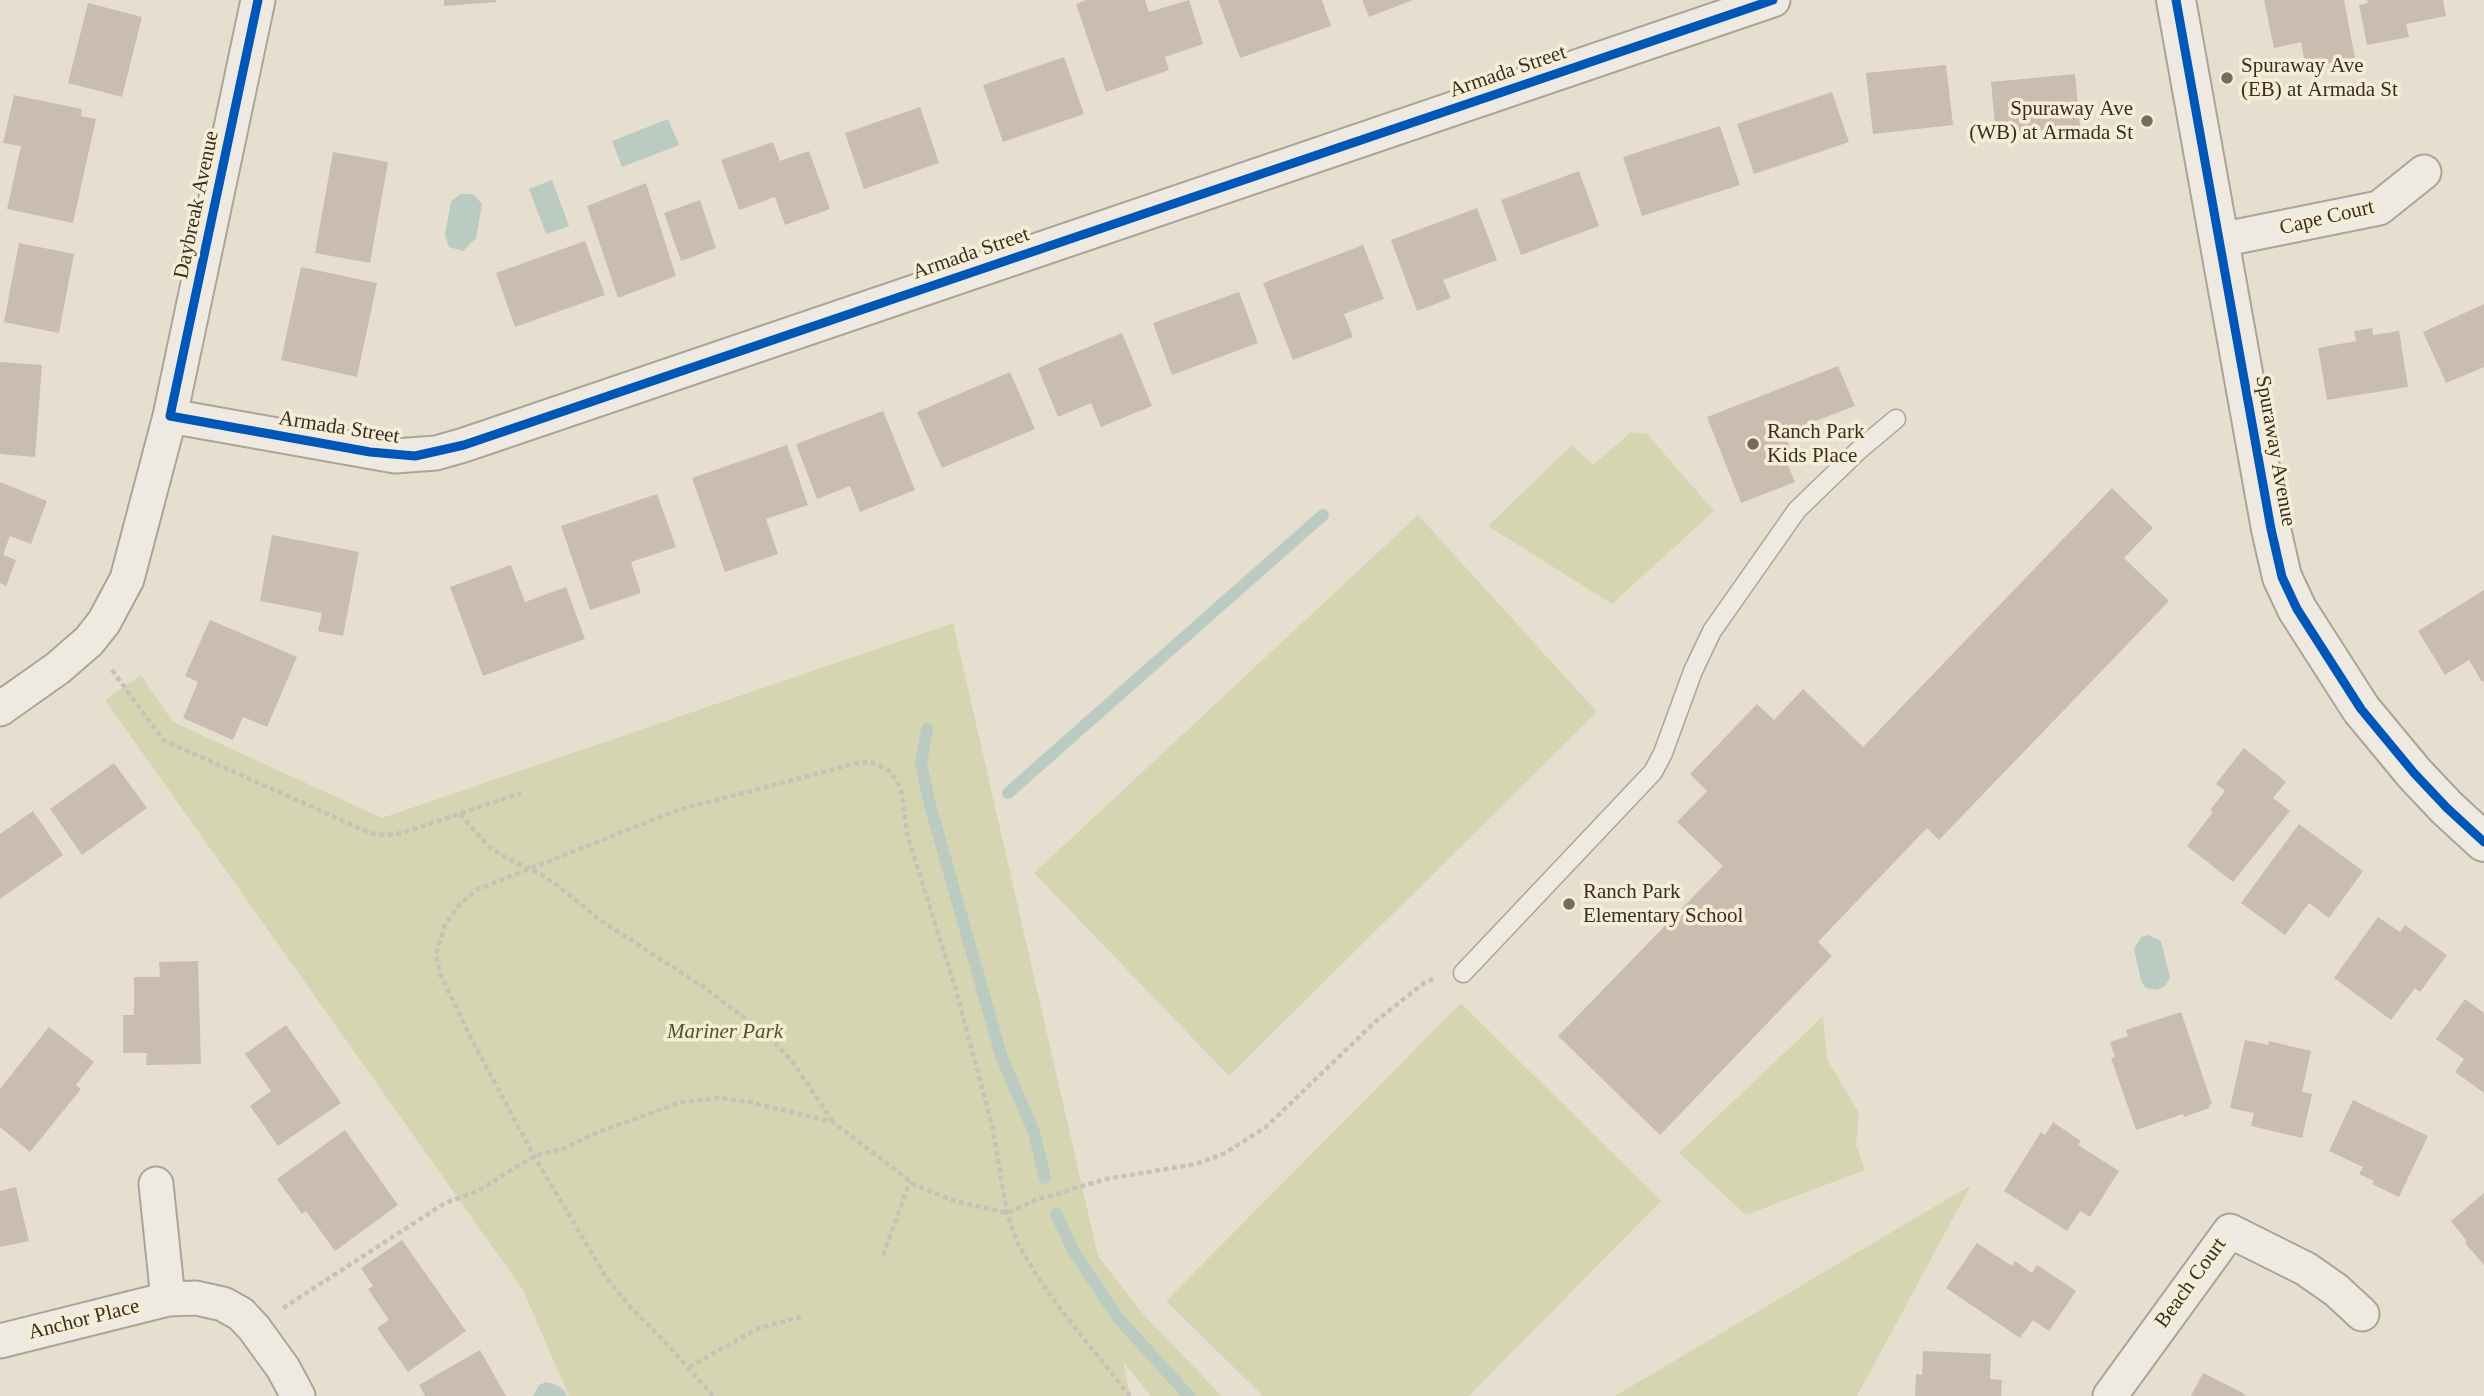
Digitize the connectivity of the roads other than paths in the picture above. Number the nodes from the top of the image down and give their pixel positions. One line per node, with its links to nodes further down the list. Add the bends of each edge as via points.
1 (258, 0): 6 (street, Daybreak Avenue)
2 (1773, 0): 6 (street, Armada Street, via 436,453 395,456)
3 (2176, 0): 5 (street, Spuraway Avenue)
4 (2424, 172): 5 (street, Cape Court, via 2379,208)
5 (2220, 240): 9 (street, Spuraway Avenue, via 2282,577 2297,610 2361,709 2414,773)
6 (170, 416): 8 (street, Daybreak Avenue, via 127,579 104,622 78,651)
7 (1896, 419): 10 (lane, via 1797,510 1712,631 1653,772)
8 (0, 709)
9 (2484, 842)
10 (1463, 973)
11 (156, 1184): 12 (street, Anchor Place)
12 (168, 1299): 14 (street, Anchor Place); 15 (street, Anchor Place, via 196,1298 241,1314 283,1368)
13 (2362, 1314): 16 (street, Beach Court, via 2306,1269 2230,1231)
14 (0, 1341)
15 (298, 1396)
16 (2110, 1396)

